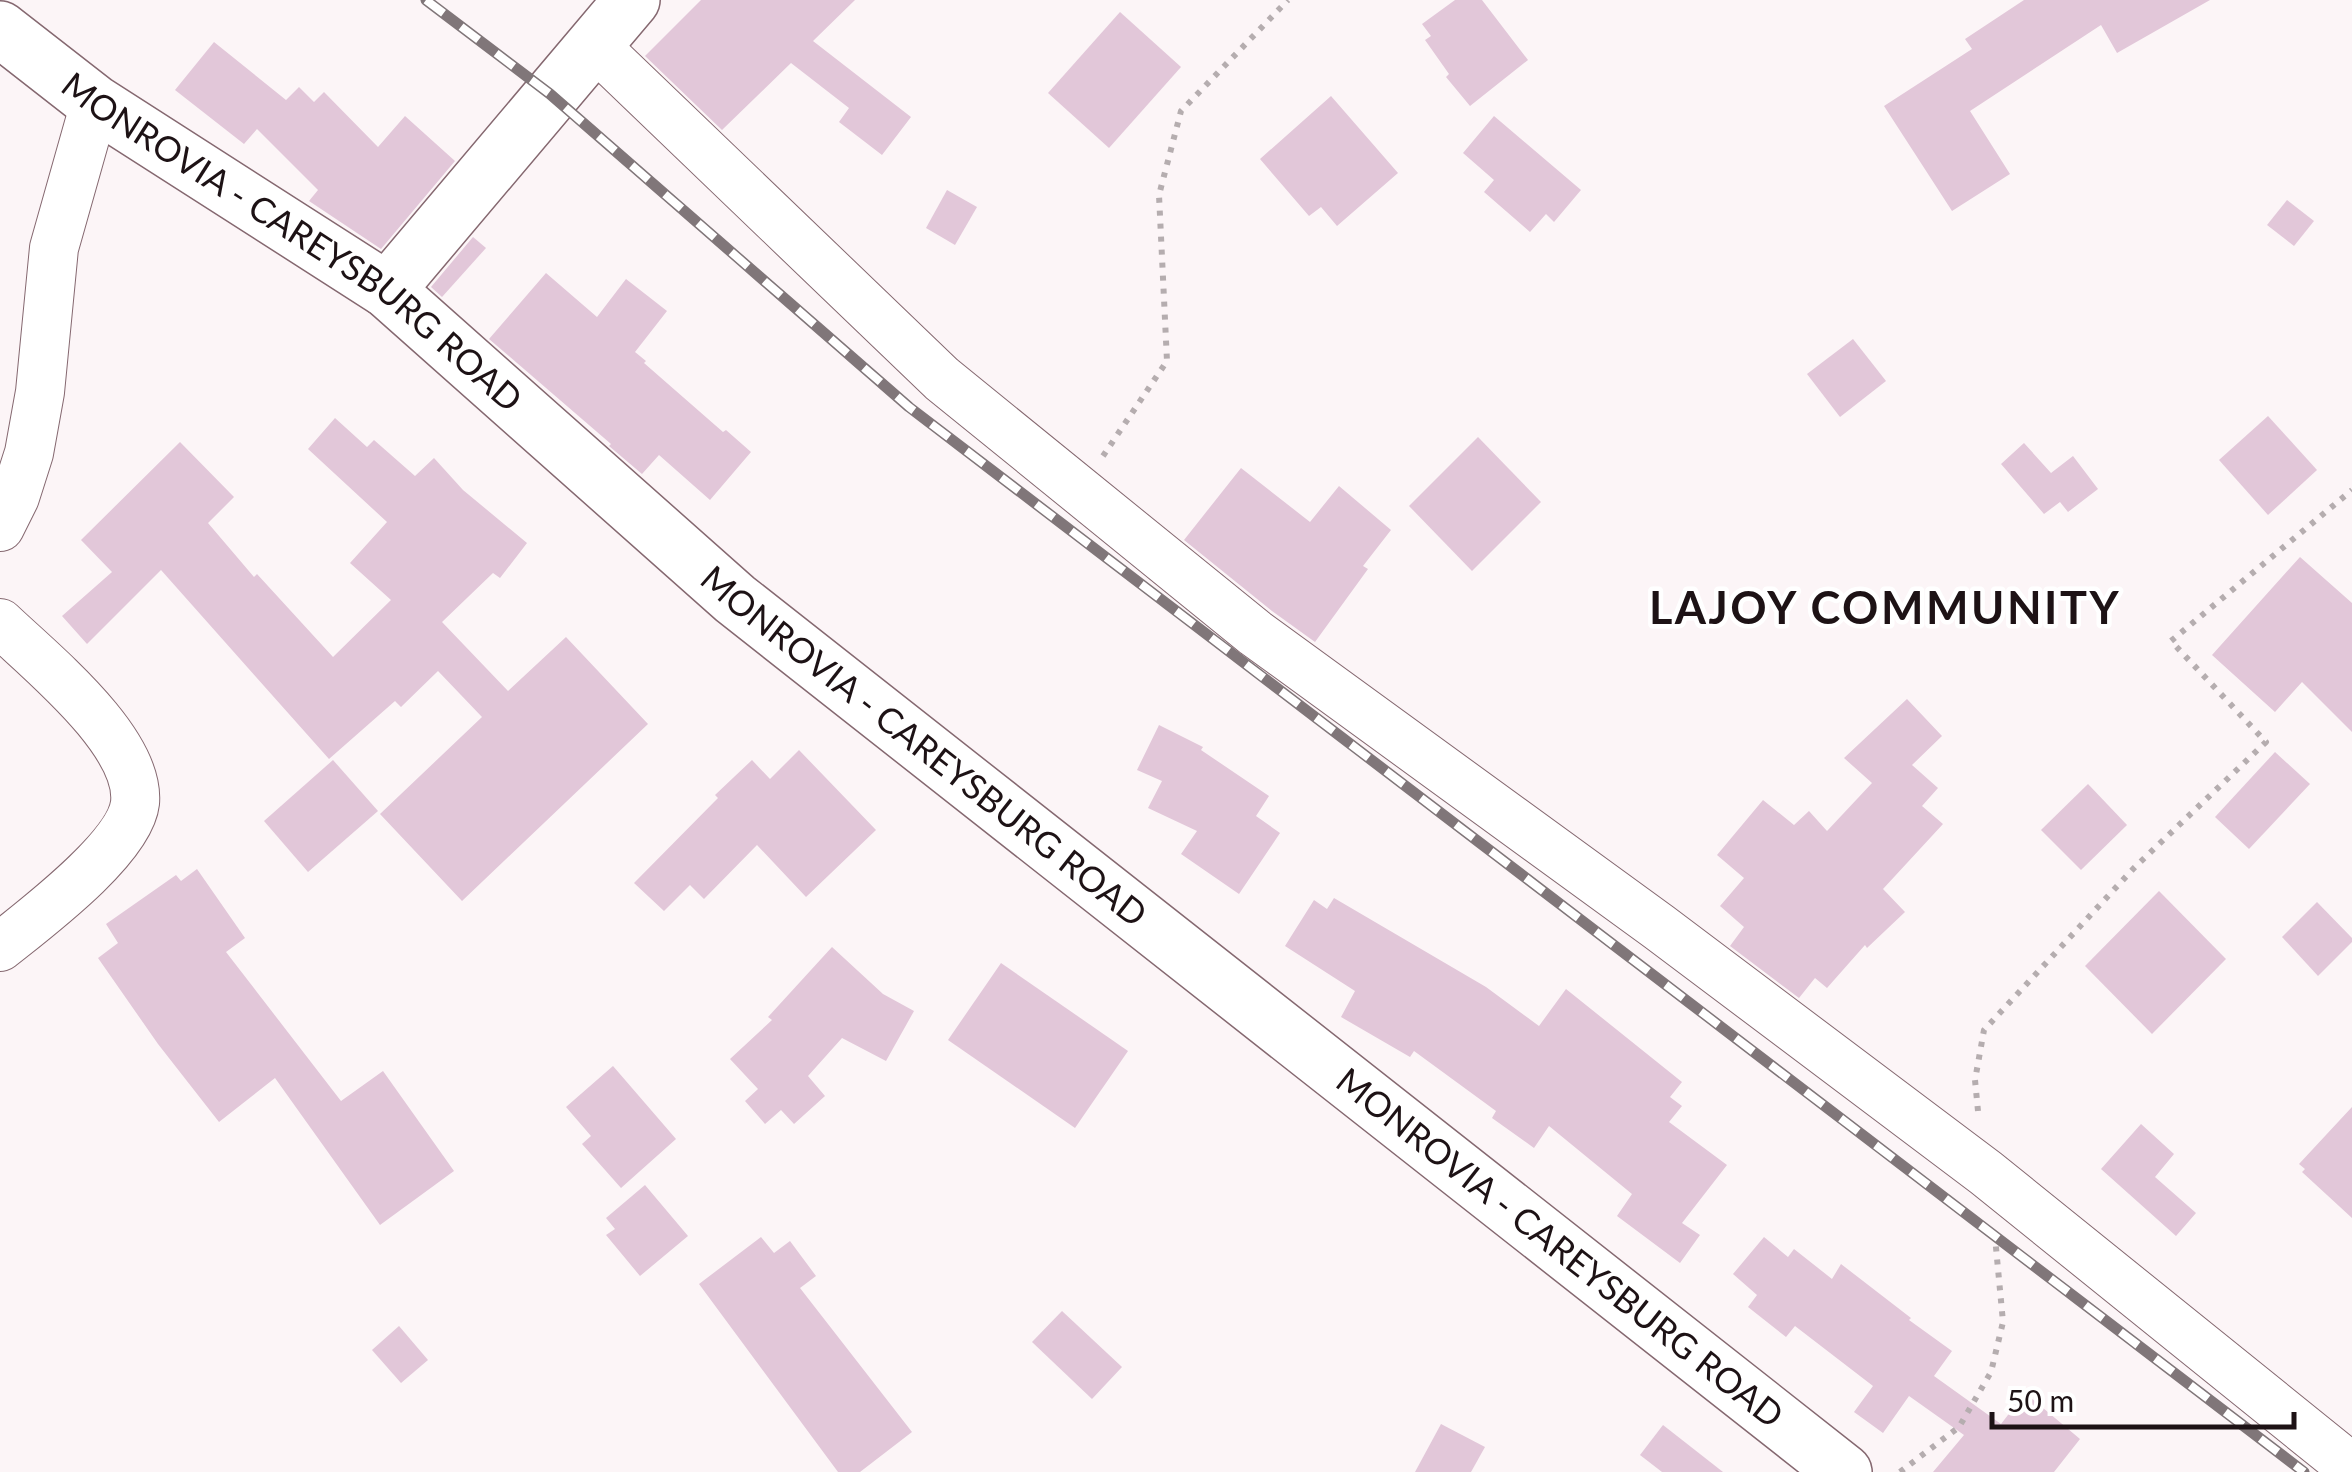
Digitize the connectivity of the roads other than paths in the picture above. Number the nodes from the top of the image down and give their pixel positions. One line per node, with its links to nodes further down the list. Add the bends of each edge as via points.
1 (632, 0): 3 (main road)
2 (0, 29): 4 (main road, MONROVIA - CAREYSBURG ROAD)
3 (593, 44): 5 (main road); 9 (street, via 942,378 1255,633 1986,1173)
4 (95, 103): 5 (main road, MONROVIA - CAREYSBURG ROAD); 6 (street, via 54,248 29,453)
5 (387, 290): 10 (main road, MONROVIA - CAREYSBURG ROAD, via 735,598)
6 (0, 527)
7 (0, 623): 8 (street, via 87,706 114,742 134,776 135,806 103,857)
8 (0, 946)
9 (2352, 1468)
10 (1844, 1472)

